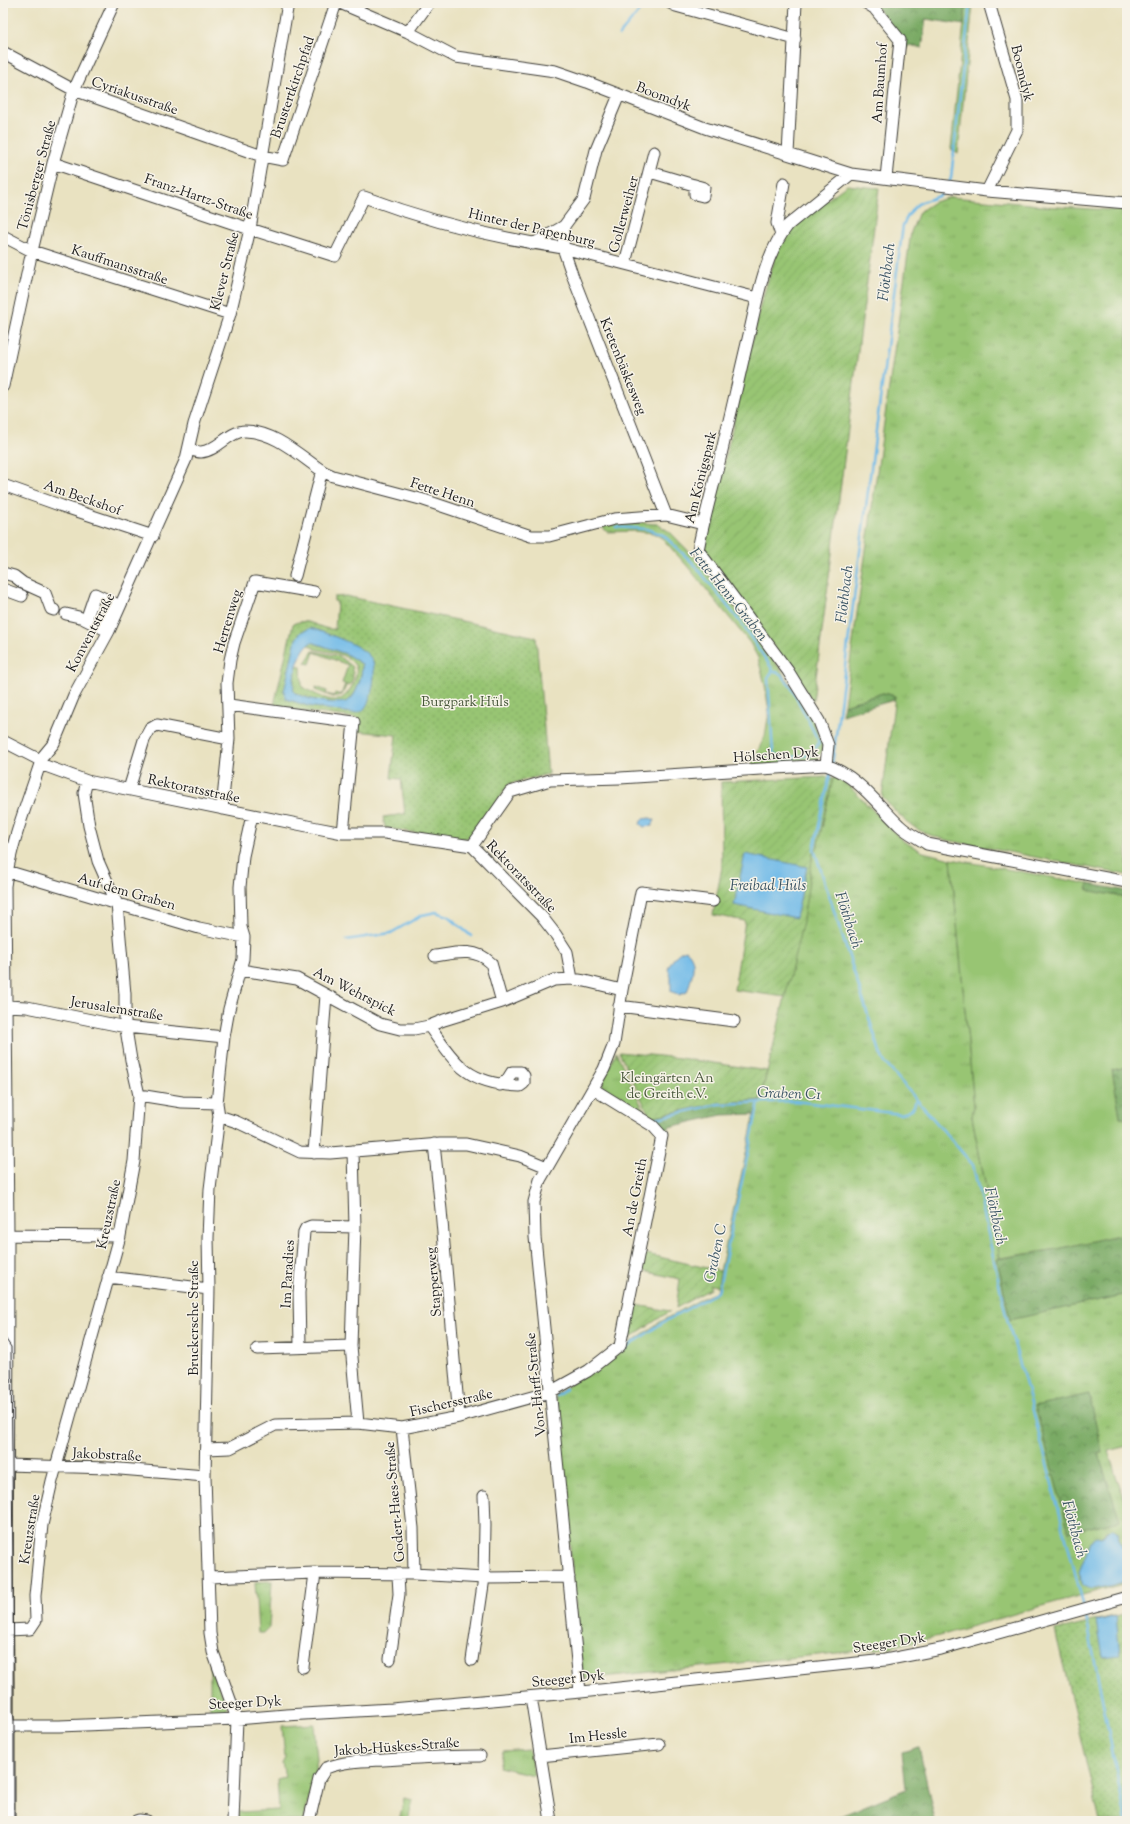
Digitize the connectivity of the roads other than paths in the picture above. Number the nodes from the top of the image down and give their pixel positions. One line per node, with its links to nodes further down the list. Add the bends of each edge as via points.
1 (114, 3): 13 (street, Tönisberger Straße)
2 (288, 3): 17 (street, Klever Straße)
3 (336, 3): 17 (street, Brustertkirchpfad, via 283,160)
4 (340, 3): 10 (street, Boomdyk)
5 (429, 3): 10 (street)
6 (670, 3): 11 (street)
7 (796, 3): 11 (street)
8 (866, 3): 21 (street, Am Baumhof, via 874,8 900,40)
9 (989, 3): 24 (street, Boomdyk, via 1017,100 1017,130)
10 (408, 32): 14 (street, Boomdyk, via 456,57 555,71)
11 (795, 39): 16 (street)
12 (3, 52): 13 (street, Cyriakusstraße)
13 (74, 90): 17 (street, Cyriakusstraße); 18 (street, Tönisberger Straße)
14 (619, 95): 16 (street, Boomdyk, via 705,128); 26 (street, via 596,150 584,199)
15 (654, 152): 19 (street, Gollerweiher)
16 (788, 154): 20 (street, Boomdyk)
17 (262, 156): 27 (street, Klever Straße)
18 (53, 163): 27 (street, Franz-Hartz-Straße); 32 (street, Tönisberger Straße)
19 (650, 172): 23 (street, Gollerweiher); 34 (street, Gollerweiher)
20 (851, 174): 21 (street, Boomdyk); 28 (street, Am Königspark, via 788,226)
21 (886, 178): 24 (street, Boomdyk)
22 (784, 183): 28 (street, via 777,223)
23 (695, 185)
24 (986, 192): 25 (street, Boomdyk)
25 (1127, 203)
26 (564, 226): 30 (street); 31 (street, Kretenbäskesweg)
27 (250, 229): 33 (street, Franz-Hartz-Straße); 36 (street, Klever Straße)
28 (781, 235): 35 (street, Am Königspark, via 772,253)
29 (3, 236): 32 (street, Kauffmansstraße)
30 (533, 244): 31 (street, Hinter der Papenburg); 33 (street, Hinter der Papenburg, via 424,216 364,197)
31 (563, 248): 34 (street, Hinter der Papenburg); 41 (street, Kretenbäskesweg)
32 (32, 251): 36 (street, Kauffmansstraße); 37 (street, Tönisberger Straße)
33 (336, 256)
34 (625, 263): 35 (street, Hinter der Papenburg)
35 (757, 298): 42 (street, Am Königspark, via 723,449)
36 (230, 314): 38 (street, Klever Straße, via 194,424)
37 (3, 386)
38 (189, 449): 39 (street, Fette Henn, via 201,452 208,450 238,432 245,431 272,437); 43 (street, Klever Straße)
39 (324, 472): 41 (street, Fette Henn, via 424,500 531,536 549,536 614,520); 45 (street, via 320,478)
40 (3, 485): 43 (street, Am Beckshof)
41 (666, 515): 42 (street, Fette Henn)
42 (703, 524): 58 (street, Am Königspark, via 698,550 788,671 819,721 828,745)
43 (153, 536): 49 (street, Konventstraße)
44 (8, 575): 50 (street, via 45,593 50,609)
45 (295, 576)
46 (3, 589): 48 (street)
47 (314, 592): 54 (street, Herrenweg, via 255,582 230,660 227,683)
48 (22, 596)
49 (117, 606): 52 (street, via 95,594); 53 (street, Konventstraße)
50 (54, 610)
51 (66, 614): 52 (street)
52 (83, 619): 53 (street)
53 (106, 629): 57 (street, Konventstraße, via 54,743)
54 (229, 705): 55 (street, Herrenweg); 63 (street, via 354,722)
55 (229, 739): 60 (street, via 157,725 150,729 144,740); 61 (street, Herrenweg)
56 (3, 741): 57 (street, Rektoratsstraße)
57 (40, 762): 59 (street, Rektoratsstraße); 65 (street)
58 (831, 767): 64 (street, Hölschen Dyk, via 550,780 510,792); 66 (street, Hölschen Dyk, via 867,790 900,826 927,844)
59 (86, 781): 60 (street, Rektoratsstraße); 68 (street, Kreuzstraße, via 84,793 96,854)
60 (129, 789): 61 (street, Rektoratsstraße)
61 (222, 808): 62 (street, Rektoratsstraße)
62 (252, 815): 63 (street, Rektoratsstraße); 69 (street, Bruckersche Straße, via 243,856 240,887 241,928)
63 (343, 833): 64 (street, Rektoratsstraße, via 385,833)
64 (472, 846): 72 (street, Rektoratsstraße, via 542,917 556,935 567,952)
65 (5, 870): 68 (street, Auf dem Graben); 76 (street)
66 (1127, 882)
67 (713, 901): 73 (street, Von-Harff-Straße, via 642,892)
68 (117, 904): 69 (street, Auf dem Graben, via 213,932); 80 (street, Kreuzstraße)
69 (244, 937): 71 (street, Bruckersche Straße)
70 (435, 956): 75 (street, via 471,952 488,960)
71 (241, 970): 74 (street, Am Wehrspick, via 297,979); 81 (street, Bruckersche Straße, via 234,988)
72 (572, 979): 73 (street, Am Wehrspick); 75 (street, Am Wehrspick, via 554,980)
73 (622, 990): 77 (street, Von-Harff-Straße)
74 (326, 995): 79 (street, Am Wehrspick, via 389,1028 414,1029); 89 (street)
75 (502, 1002): 79 (street, Am Wehrspick)
76 (5, 1003): 80 (street, Jerusalemstraße); 92 (street)
77 (619, 1006): 78 (street); 83 (street, Von-Harff-Straße, via 614,1044)
78 (734, 1021)
79 (429, 1026): 82 (street, via 461,1068 484,1082)
80 (126, 1027): 81 (street, Jerusalemstraße); 84 (street, Kreuzstraße)
81 (224, 1038): 85 (street, Bruckersche Straße)
82 (500, 1086)
83 (593, 1089): 90 (street, Von-Harff-Straße); 97 (street, An de Greith, via 653,1126 662,1136)
84 (139, 1095): 85 (street, via 182,1102); 93 (street, Kreuzstraße, via 134,1161)
85 (217, 1103): 86 (street, Bruckersche Straße)
86 (218, 1116): 89 (street, via 237,1122 300,1152); 95 (street, Bruckersche Straße, via 210,1196)
87 (434, 1144): 88 (street); 90 (street, via 466,1144 520,1156); 101 (street, Stapperweg)
88 (353, 1151): 89 (street); 91 (street)
89 (314, 1153)
90 (547, 1168): 100 (street, Von-Harff-Straße, via 536,1190 534,1202)
91 (355, 1227): 96 (street); 98 (street, Im Paradies, via 311,1226 304,1232 299,1294)
92 (5, 1235): 93 (street); 104 (street)
93 (120, 1236): 94 (street, Kreuzstraße)
94 (108, 1277): 95 (street); 107 (street, Kreuzstraße)
95 (209, 1289): 105 (street, Bruckersche Straße)
96 (351, 1346): 98 (street); 102 (street)
97 (620, 1346): 100 (street, Fischersstraße, via 588,1371)
98 (300, 1347): 99 (street)
99 (257, 1349)
100 (550, 1392): 101 (street, Fischersstraße); 114 (street, Von-Harff-Straße)
101 (459, 1417): 103 (street, Fischersstraße)
102 (358, 1423): 103 (street, Fischersstraße); 105 (street, Fischersstraße, via 275,1425 230,1448)
103 (402, 1428): 111 (street, Godert-Haes-Straße, via 413,1528)
104 (5, 1429): 106 (street)
105 (206, 1448): 108 (street, Bruckersche Straße)
106 (8, 1465): 107 (street, Jakobstraße); 117 (street)
107 (56, 1466): 108 (street, Jakobstraße); 117 (street, Kreuzstraße, via 42,1525 35,1596 36,1620 30,1629)
108 (205, 1476): 113 (street, Bruckersche Straße)
109 (484, 1496): 115 (street)
110 (315, 1573): 112 (street); 113 (street); 120 (street)
111 (414, 1574): 112 (street); 115 (street)
112 (398, 1575): 118 (street, via 399,1594)
113 (209, 1577): 123 (street, Bruckersche Straße, via 213,1652)
114 (569, 1577): 115 (street); 121 (street, Von-Harff-Straße)
115 (484, 1578): 119 (street)
116 (1127, 1597): 121 (street, Steeger Dyk, via 941,1648 885,1660)
117 (8, 1630): 124 (street)
118 (390, 1659)
119 (472, 1660)
120 (303, 1666)
121 (580, 1692): 122 (street, Steeger Dyk)
122 (531, 1697): 123 (street, Steeger Dyk); 127 (street)
123 (237, 1719): 124 (street, Steeger Dyk); 131 (street, Bruckersche Straße)
124 (6, 1726): 128 (street)
125 (659, 1744): 127 (street, Im Hessle)
126 (480, 1756): 132 (street, Jakob-Hüskes-Straße, via 370,1761 337,1764 326,1768 319,1779)
127 (540, 1756): 133 (street)
128 (10, 1821)
129 (136, 1821): 130 (street)
130 (147, 1821)
131 (233, 1821)
132 (309, 1821)
133 (551, 1821)

